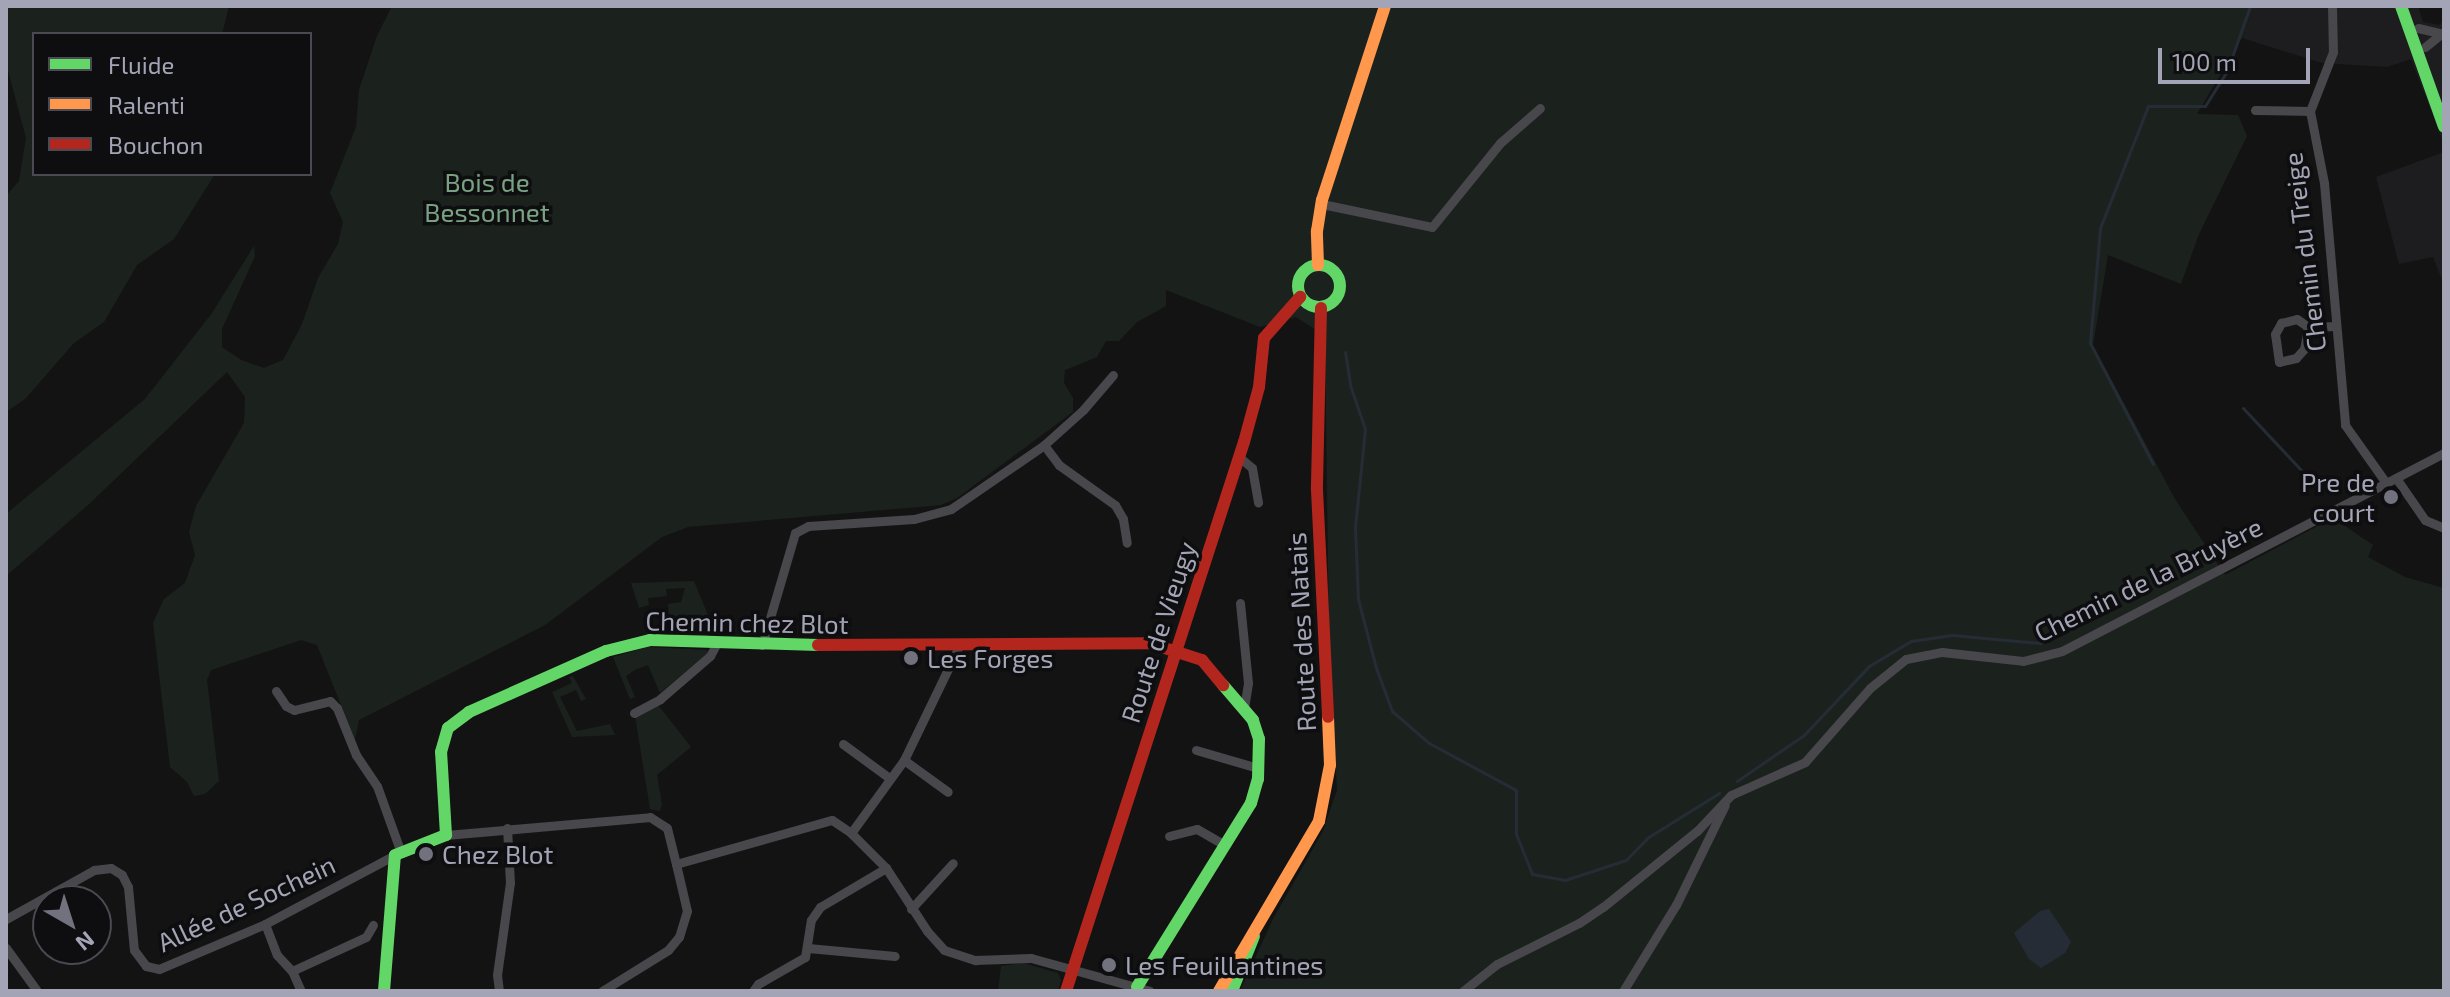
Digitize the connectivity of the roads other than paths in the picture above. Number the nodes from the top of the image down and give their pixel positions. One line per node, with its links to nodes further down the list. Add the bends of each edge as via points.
1 (1385, 6): 13 (street)
2 (2332, 6): 11 (street, via 2333,52)
3 (2401, 6): 12 (street)
4 (2411, 6): 5 (street)
5 (2418, 28): 6 (street); 7 (street)
6 (2443, 34): 7 (street)
7 (2425, 47): 8 (street)
8 (2444, 99)
9 (1540, 108): 13 (street, via 1500,143 1432,227)
10 (2255, 110): 11 (street)
11 (2310, 111): 17 (street, Chemin du Treige, via 2324,183)
12 (2444, 127)
13 (1322, 204): 14 (street)
14 (1318, 265): 15 (street, Route de Vieugy, via 1301,275); 16 (street, via 1333,270 1341,283 1336,300)
15 (1300, 297): 16 (street); 22 (street, Route de Vieugy, via 1266,332 1259,387)
16 (1321, 308): 55 (street, Route des Natais, via 1317,490 1330,765 1319,821)
17 (2336, 326): 18 (street); 23 (street, Chemin du Treige, via 2345,425)
18 (2308, 327): 18 (street, via 2297,319 2276,328 2279,362 2296,358 2304,349)
19 (1113, 375): 20 (street)
20 (1044, 445): 26 (street, via 1059,465 1115,505); 29 (street, via 951,509 914,519 808,526 795,533)
21 (2444, 453): 23 (street, Chemin de la Bruyère)
22 (1239, 457): 24 (street, via 1252,468); 31 (street, Route de Vieugy)
23 (2391, 480): 25 (street, via 2425,520); 41 (street, Chemin de la Bruyère, via 2045,658 2006,661 1942,652 1906,659 1870,688 1805,762)
24 (1258, 502)
25 (2444, 528)
26 (1127, 543)
27 (1240, 603): 33 (street, via 1248,683)
28 (717, 643): 29 (street, Chemin chez Blot); 34 (street, via 710,656 660,699); 44 (street, Chemin chez Blot, via 650,640 619,646 461,716 448,728 442,744)
29 (762, 645): 30 (street, Chemin chez Blot)
30 (959, 646): 31 (street, Chemin chez Blot, via 1130,642); 37 (street)
31 (1174, 650): 33 (street, Chemin chez Blot, via 1206,664); 61 (street, Route de Vieugy)
32 (276, 691): 47 (street, via 294,710 330,701 337,708 356,755 377,786)
33 (1244, 708): 38 (street, via 1257,733)
34 (634, 713)
35 (843, 744): 39 (street)
36 (1196, 750): 38 (street)
37 (904, 760): 39 (street); 40 (street)
38 (1258, 768): 46 (street, via 1251,803)
39 (888, 777): 43 (street)
40 (948, 792)
41 (1731, 795): 75 (street, Chemin de la Bruyère, via 1697,831 1603,907 1497,964); 76 (street, via 1676,905)
42 (507, 828): 44 (street); 49 (street, via 650,817 667,828); 68 (street, via 510,883)
43 (851, 833): 49 (street, via 837,822 821,821); 50 (street)
44 (446, 835): 47 (street)
45 (1169, 836): 46 (street, via 1197,829)
46 (1225, 845): 64 (street)
47 (398, 853): 53 (street, Allée de Sochein); 67 (street)
48 (953, 863): 51 (street)
49 (676, 864): 69 (street, via 687,911 679,937 668,950)
50 (886, 868): 51 (street); 57 (street, via 820,907 811,920)
51 (911, 909): 61 (street, via 935,942 953,954 975,960 1018,956)
52 (6, 919): 53 (street, Allée de Sochein, via 103,868 116,870 126,880 134,950 151,969)
53 (265, 924): 62 (street, via 280,959)
54 (373, 925): 58 (street, via 366,937)
55 (1254, 936): 63 (street, Route des Natais); 74 (street, Route des Natais)
56 (6, 948): 65 (street)
57 (808, 948): 59 (street); 70 (street, via 801,961)
58 (339, 950): 60 (street); 62 (street)
59 (895, 956)
60 (343, 961)
61 (1074, 969): 64 (street); 71 (street, Route de Vieugy)
62 (292, 971): 66 (street)
63 (1226, 974): 72 (street); 73 (street, Route des Natais)
64 (1144, 989)
65 (37, 991)
66 (301, 991)
67 (384, 991)
68 (499, 991)
69 (602, 991)
70 (753, 991)
71 (1066, 991)
72 (1213, 991)
73 (1219, 991)
74 (1232, 991)
75 (1463, 991)
76 (1623, 991)

